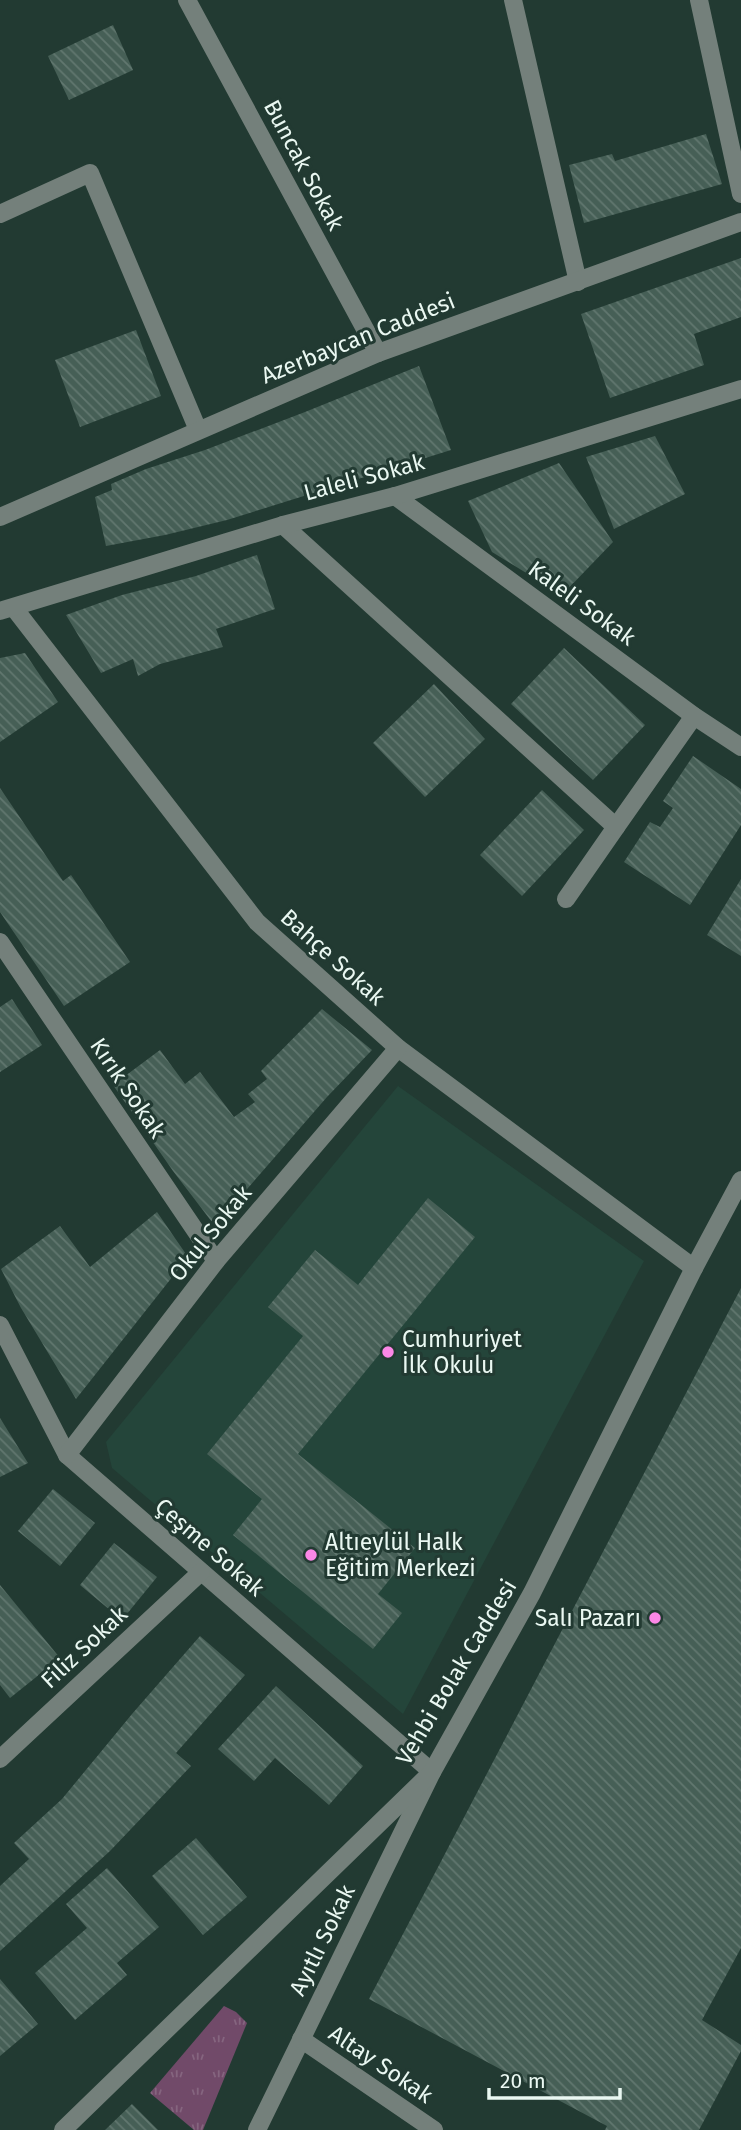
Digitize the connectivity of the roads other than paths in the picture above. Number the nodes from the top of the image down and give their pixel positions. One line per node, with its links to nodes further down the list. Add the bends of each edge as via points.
1 (187, 0): 8 (street, Buncak Sokak)
2 (513, 0): 7 (street)
3 (699, 0): 4 (street)
4 (741, 194)
5 (0, 214): 10 (street, via 89,173)
6 (741, 222): 7 (street, Azerbaycan Caddesi)
7 (578, 282): 8 (street, Azerbaycan Caddesi)
8 (378, 353): 10 (street, Azerbaycan Caddesi)
9 (741, 389): 11 (street, Laleli Sokak)
10 (198, 430): 12 (street, Azerbaycan Caddesi)
11 (395, 496): 13 (street, Laleli Sokak); 15 (street, Kaleli Sokak)
12 (0, 517)
13 (283, 525): 14 (street, Laleli Sokak); 17 (street)
14 (7, 610): 20 (street, Bahçe Sokak, via 257,922)
15 (694, 716): 16 (street, Kaleli Sokak); 17 (street)
16 (741, 747)
17 (616, 827): 18 (street)
18 (566, 899)
19 (0, 942): 22 (street, Kırık Sokak)
20 (398, 1048): 22 (street, Okul Sokak); 23 (street, Bahçe Sokak)
21 (741, 1180): 23 (street, Vehbi Bolak Caddesi)
22 (216, 1261): 25 (street, Okul Sokak)
23 (694, 1268): 28 (street, Vehbi Bolak Caddesi, via 533,1594)
24 (0, 1325): 25 (street, Çeşme Sokak)
25 (67, 1455): 26 (street, Çeşme Sokak)
26 (201, 1572): 27 (street, Filiz Sokak); 28 (street, Çeşme Sokak)
27 (0, 1759)
28 (432, 1772): 29 (street, Ayıtlı Sokak); 30 (street, Vehbi Bolak Caddesi)
29 (301, 2039): 31 (street, Ayıtlı Sokak); 32 (street, Altay Sokak)
30 (63, 2130)
31 (257, 2130)
32 (434, 2130)

